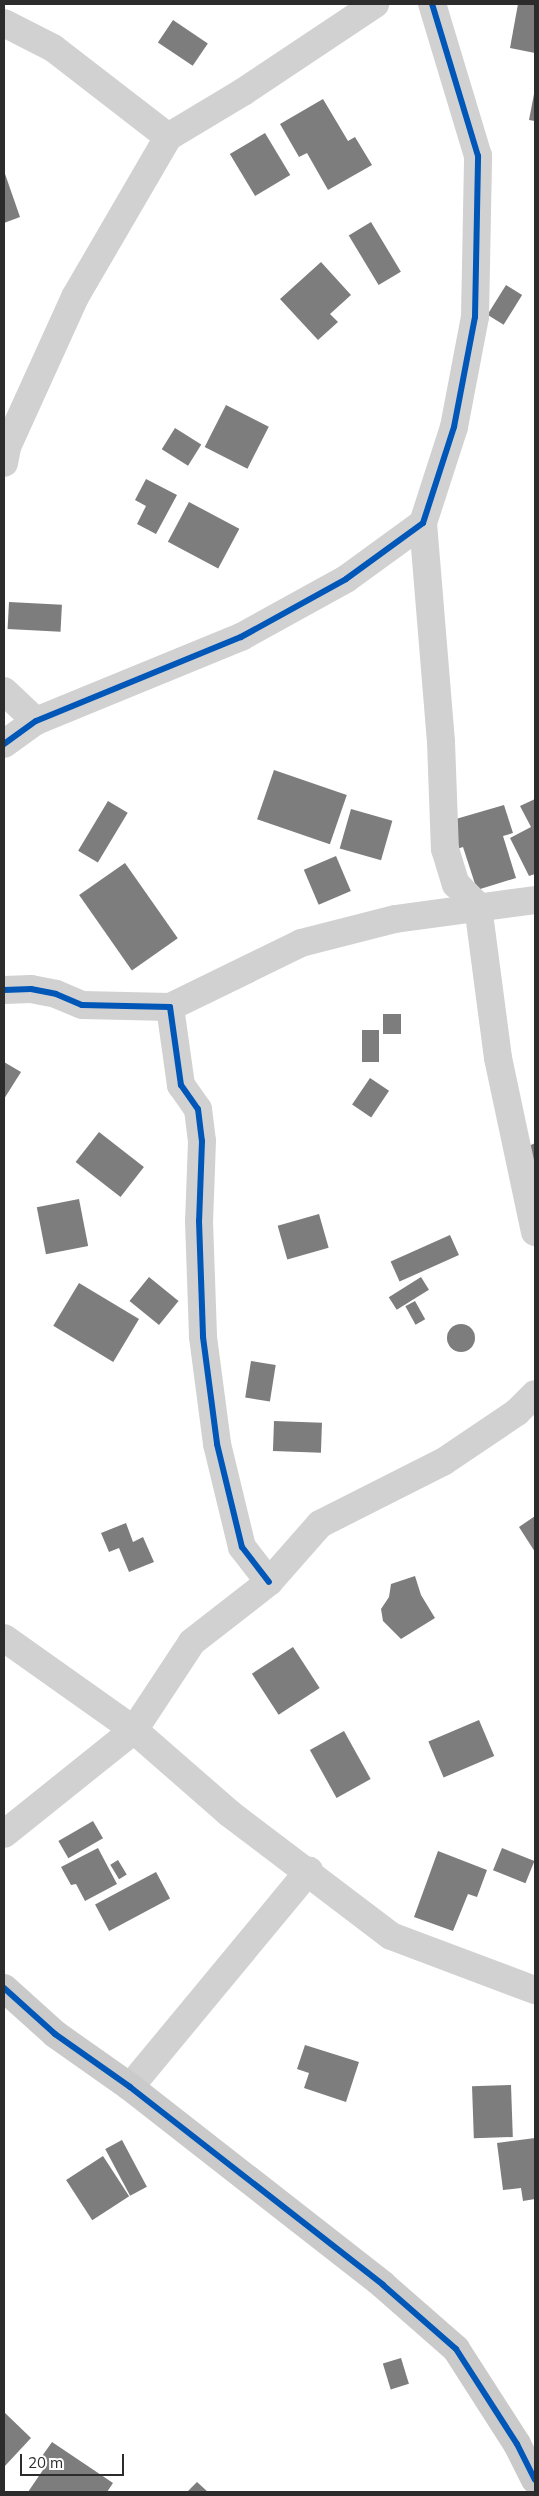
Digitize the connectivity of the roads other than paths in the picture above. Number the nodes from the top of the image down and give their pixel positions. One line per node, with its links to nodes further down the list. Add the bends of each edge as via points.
1 (375, 4): 4 (street, via 243,92)
2 (432, 4): 6 (street, via 478,165 475,317 454,428)
3 (4, 22): 4 (street, via 54,48)
4 (168, 137): 5 (street, via 75,297 7,447)
5 (4, 463)
6 (423, 523): 8 (street, via 346,580 241,637); 11 (street, via 441,742 445,849 456,884)
7 (4, 691): 8 (street)
8 (36, 720): 9 (street)
9 (4, 744)
10 (535, 900): 11 (street)
11 (478, 906): 13 (street, via 395,919 301,943); 14 (street, via 498,1058)
12 (4, 990): 13 (street, via 39,991 82,1005)
13 (170, 1008): 16 (street, via 181,1085 198,1109 202,1141 199,1220 203,1337 217,1444 242,1547)
14 (535, 1232)
15 (535, 1394): 16 (street, via 516,1412 443,1462 320,1524)
16 (269, 1582): 18 (street, via 192,1642)
17 (4, 1638): 18 (street)
18 (134, 1730): 19 (street); 20 (street, via 229,1813)
19 (4, 1834)
20 (309, 1871): 22 (street, via 391,1936); 23 (street)
21 (4, 1988): 23 (street, via 55,2034)
22 (535, 1990)
23 (130, 2087): 24 (street, via 383,2285 456,2349 517,2444)
24 (535, 2480)

